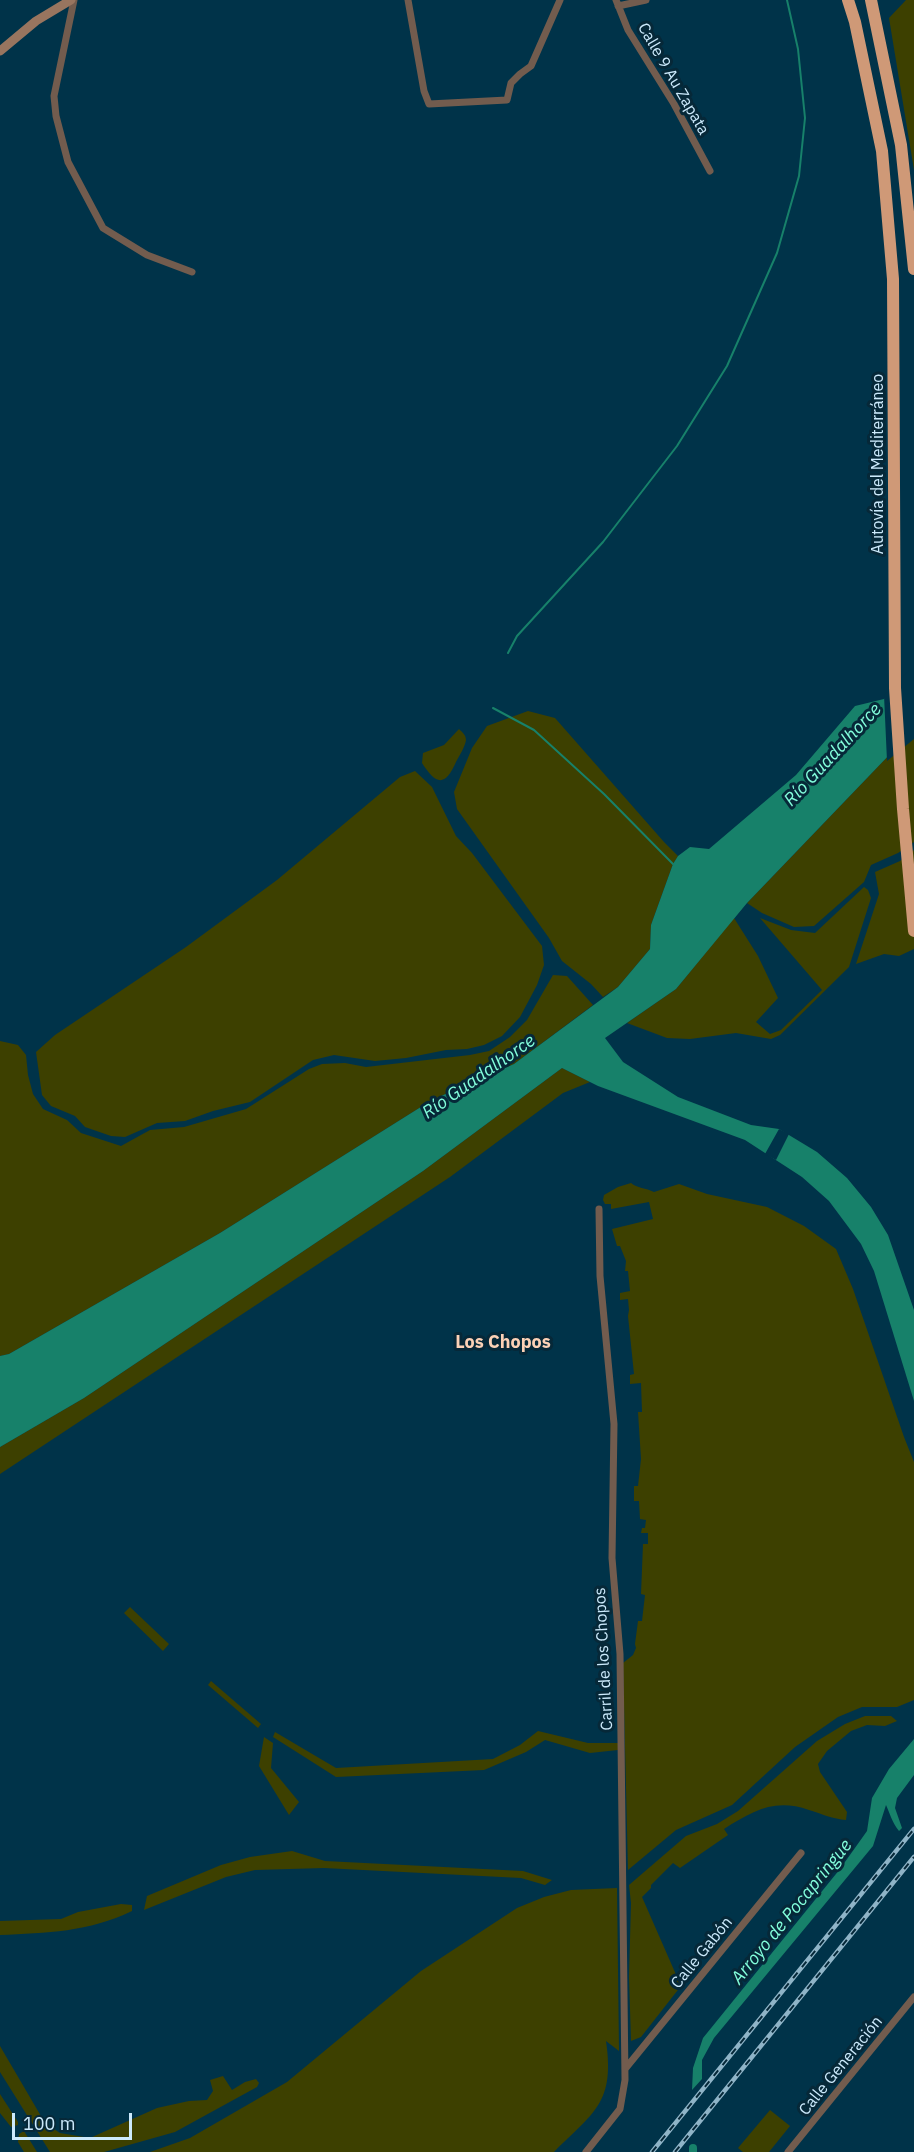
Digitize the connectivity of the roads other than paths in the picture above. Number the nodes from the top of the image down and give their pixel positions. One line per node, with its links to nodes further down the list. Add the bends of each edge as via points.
1 (72, 0): 8 (street, via 36,21); 11 (street, via 54,96 68,162 103,228 147,255)
2 (408, 0): 3 (street, via 429,104 507,100 511,83 531,66)
3 (560, 0)
4 (646, 0): 6 (street)
5 (848, 0): 12 (highway, Autovía del Mediterráneo, via 882,151 893,279 895,688)
6 (617, 3): 9 (street, Calle 9 Au Zapata, via 628,30)
7 (872, 4): 10 (highway, via 901,145)
8 (0, 51)
9 (710, 171)
10 (914, 268)
11 (192, 272)
12 (914, 931)
13 (599, 1209): 16 (street, Carril de los Chopos, via 600,1276 614,1424 612,1558 620,1654)
14 (801, 1853): 16 (street, Calle Gabón)
15 (914, 1997): 18 (street, Calle Generación)
16 (625, 2069): 17 (street, Carril de los Chopos, via 620,2109)
17 (586, 2152)
18 (788, 2152)

